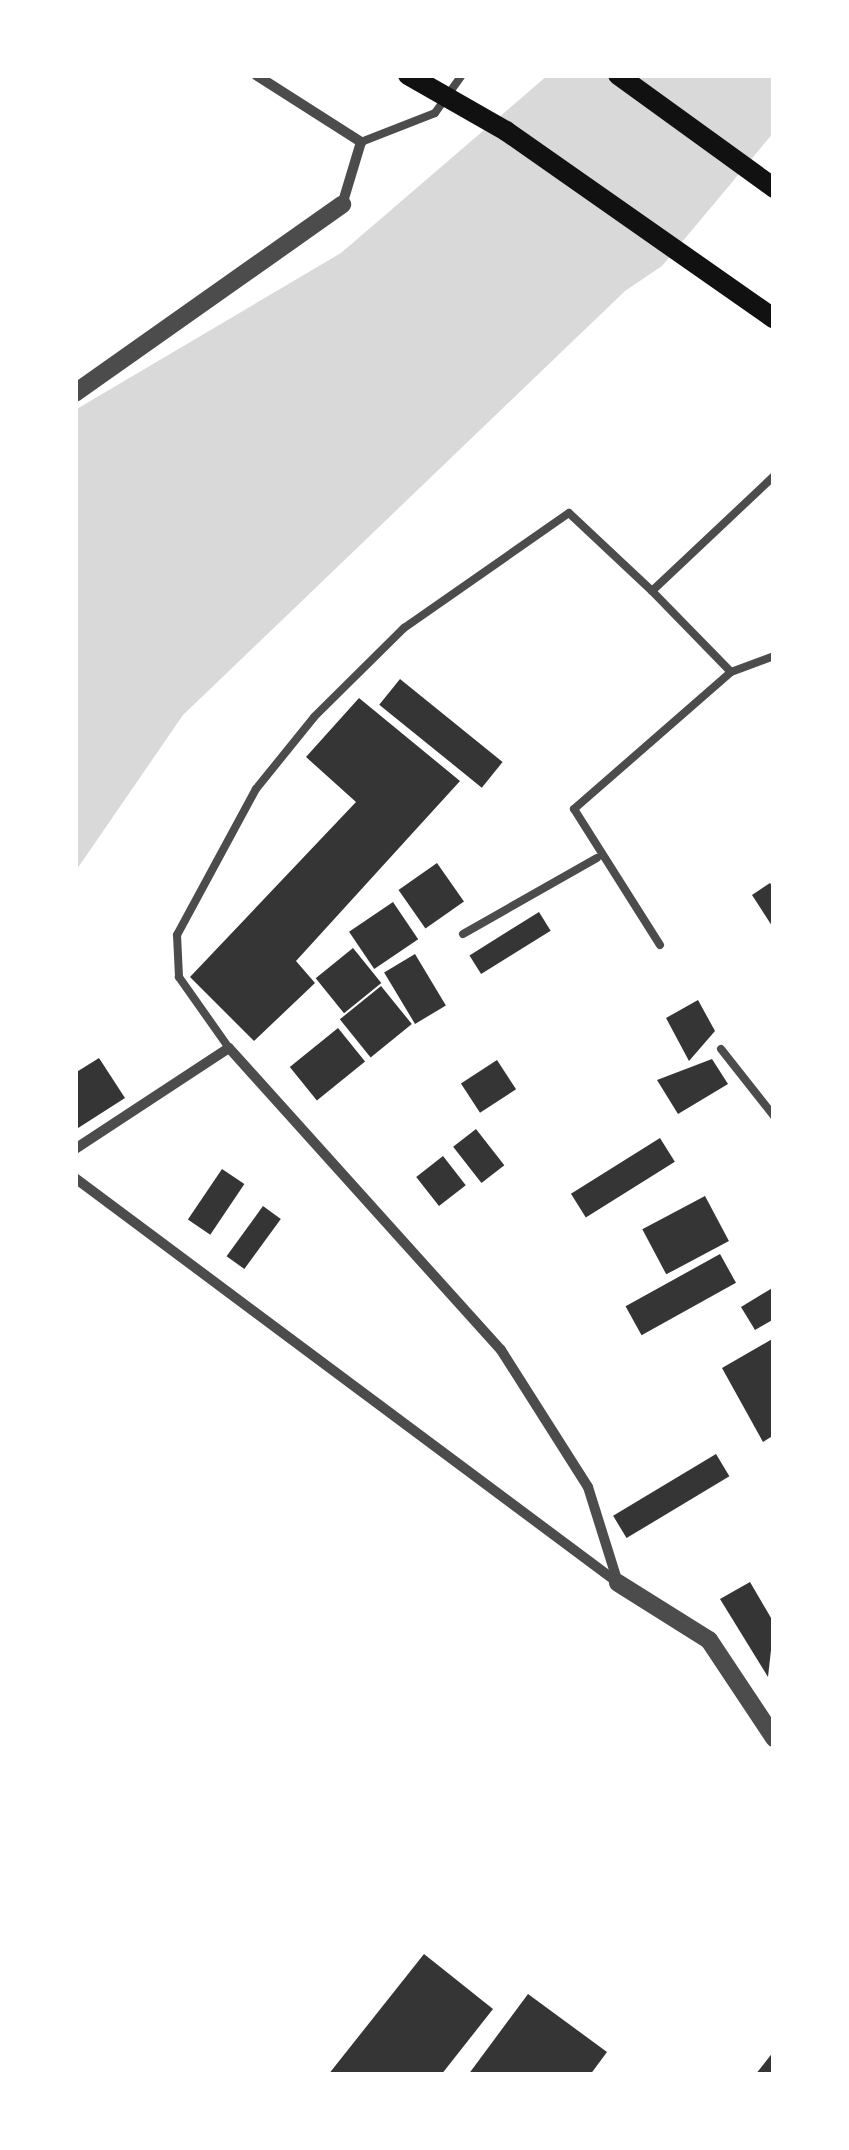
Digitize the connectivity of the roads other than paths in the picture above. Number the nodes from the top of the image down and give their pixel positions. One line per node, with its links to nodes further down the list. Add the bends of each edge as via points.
1 (256, 75): 5 (street)
2 (408, 75): 8 (main road, via 506,131)
3 (462, 75): 5 (lane, via 435,113)
4 (618, 75): 6 (main road)
5 (361, 142): 7 (street)
6 (774, 188)
7 (342, 206): 9 (street)
8 (774, 319)
9 (75, 393)
10 (774, 476): 11 (lane)
11 (652, 591): 13 (lane); 17 (lane, via 569,512 404,628 314,717 256,789 177,935 179,977)
12 (774, 656): 13 (lane)
13 (731, 672): 14 (lane, via 574,808)
14 (598, 858): 15 (lane); 16 (lane)
15 (464, 934)
16 (660, 945)
17 (228, 1048): 20 (street); 22 (street, via 501,1350 588,1486)
18 (721, 1049): 19 (lane)
19 (774, 1116)
20 (75, 1149)
21 (75, 1178): 22 (street)
22 (618, 1583): 23 (street, via 709,1640)
23 (774, 1738)

